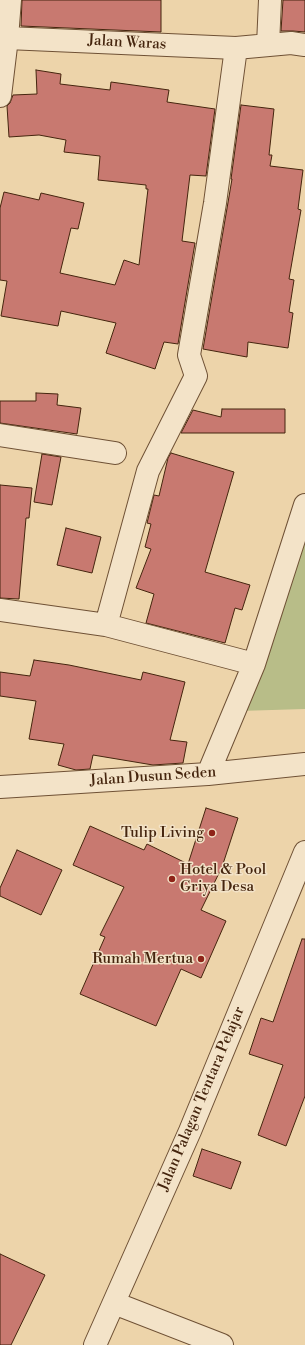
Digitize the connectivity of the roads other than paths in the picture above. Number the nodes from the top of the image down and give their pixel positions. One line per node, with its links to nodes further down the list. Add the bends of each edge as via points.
1 (10, 0): 3 (street)
2 (270, 0): 4 (street)
3 (4, 37): 6 (street, Jalan Waras); 7 (street)
4 (268, 45): 5 (street, Jalan Waras); 6 (street, Jalan Waras)
5 (305, 45)
6 (236, 48): 12 (street, via 215,203 189,355 196,376 148,471)
7 (0, 96)
8 (0, 435): 9 (street)
9 (115, 453)
10 (305, 505): 13 (street)
11 (0, 610): 12 (street)
12 (106, 625): 13 (street)
13 (254, 664): 15 (street)
14 (305, 764): 15 (street, Jalan Dusun Seden)
15 (208, 774): 16 (street, Jalan Dusun Seden)
16 (0, 787)
17 (305, 852): 18 (street, Jalan Palagan Tentara Pelajar, via 190,1131)
18 (114, 1302): 19 (street, Jalan Palagan Tentara Pelajar); 20 (street)
19 (95, 1345)
20 (222, 1345)

